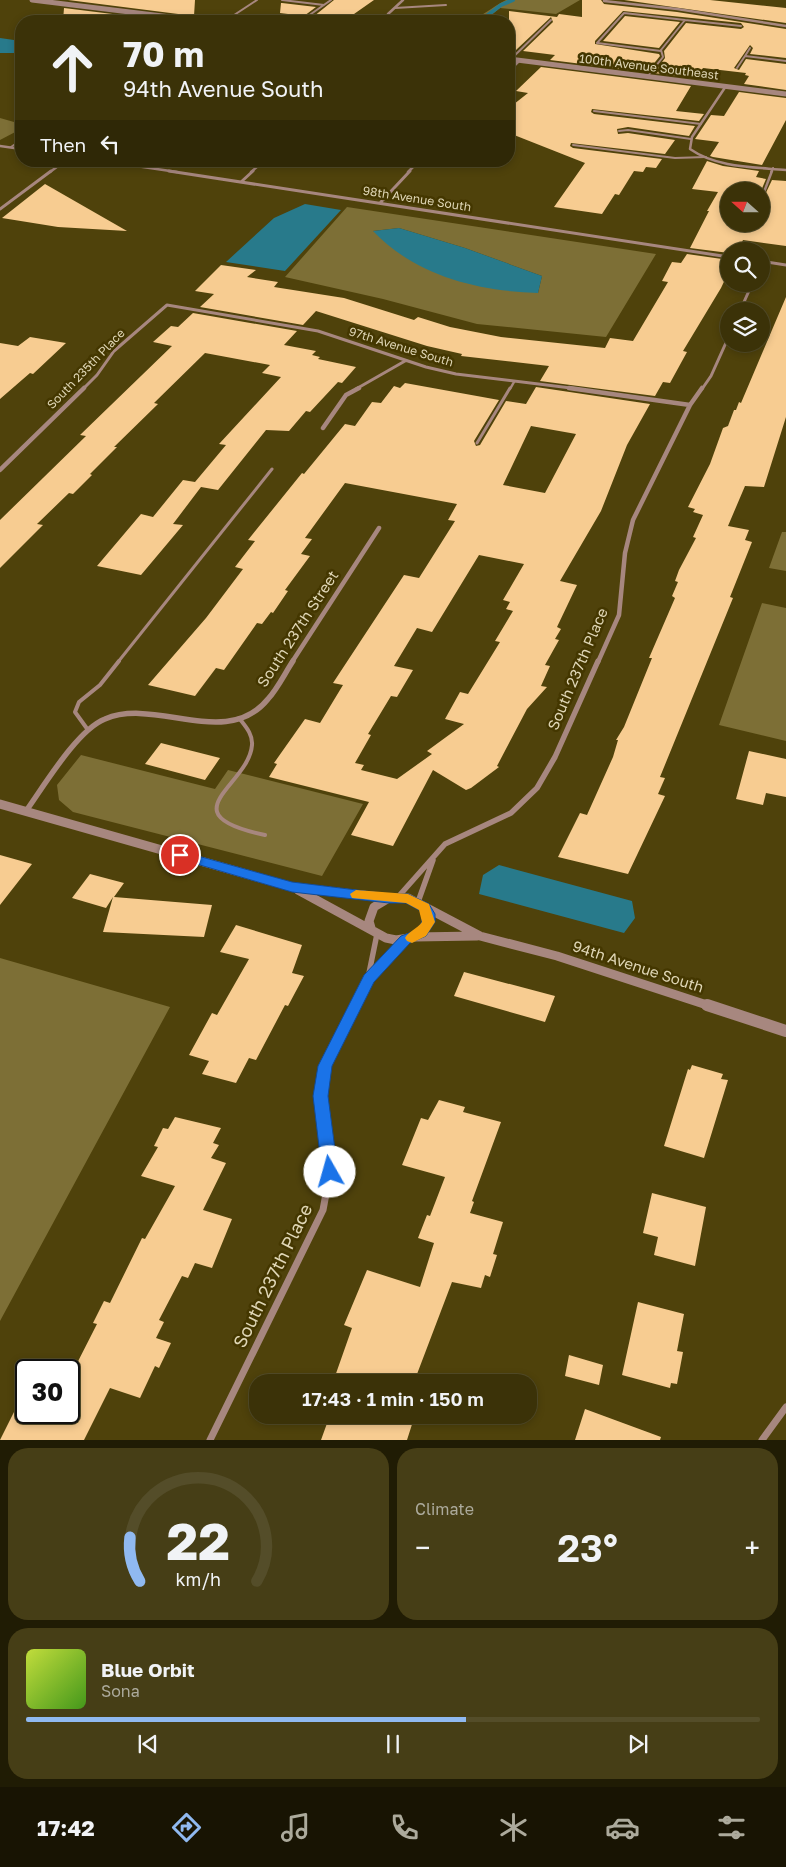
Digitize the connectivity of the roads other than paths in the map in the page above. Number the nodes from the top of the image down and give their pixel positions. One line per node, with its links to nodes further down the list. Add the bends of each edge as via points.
1 (32, 0): 2 (street)
2 (39, 0): 11 (street)
3 (257, 0): 12 (lane)
4 (282, 0): 8 (lane)
5 (331, 0): 8 (lane)
6 (403, 0): 10 (street)
7 (605, 0): 18 (street)
8 (324, 5): 13 (lane)
9 (446, 5): 10 (lane)
10 (395, 8): 14 (street)
11 (156, 15)
12 (234, 15)
13 (310, 15)
14 (388, 15)
15 (551, 20): 21 (lane)
16 (685, 20): 17 (lane); 20 (lane); 20 (lane, via 624,13 597,43)
17 (741, 26)
18 (786, 26)
19 (750, 48): 22 (lane)
20 (661, 51): 28 (lane, via 663,58)
21 (515, 55)
22 (745, 56): 25 (lane); 27 (lane)
23 (515, 61): 24 (street, 100th Avenue Southeast)
24 (519, 61): 26 (street); 28 (street, 100th Avenue Southeast)
25 (786, 61)
26 (515, 65)
27 (737, 68)
28 (647, 77): 29 (street, 100th Avenue Southeast)
29 (726, 86): 30 (street, 100th Avenue Southeast); 32 (street)
30 (786, 94)
31 (594, 111): 32 (lane)
32 (701, 124): 34 (street)
33 (619, 131): 34 (lane)
34 (691, 139): 40 (street, via 690,149)
35 (15, 145): 38 (lane)
36 (573, 145): 40 (lane, via 675,158)
37 (0, 146): 38 (street)
38 (11, 148): 39 (street)
39 (15, 148)
40 (706, 157): 45 (street)
41 (57, 167): 50 (street)
42 (142, 167): 47 (street, 98th Avenue South)
43 (257, 167): 47 (street)
44 (413, 167): 49 (street)
45 (774, 168): 46 (street); 48 (lane)
46 (786, 170)
47 (241, 182): 49 (street, 98th Avenue South)
48 (768, 182)
49 (380, 203): 51 (street, 98th Avenue South)
50 (0, 209)
51 (720, 256)
52 (770, 263): 53 (street)
53 (786, 265)
54 (167, 305): 56 (street, 97th Avenue South, via 318,332); 62 (street, South 235th Place, via 114,351 97,375)
55 (722, 352): 58 (street, South 237th Place, via 711,376)
56 (405, 360): 57 (street, 97th Avenue South, via 456,374); 59 (street, via 346,395)
57 (514, 382): 58 (street, 97th Avenue South); 60 (lane)
58 (690, 405): 69 (street, South 237th Place, via 633,520 625,553 619,615 555,757 537,788 511,813 445,844)
59 (323, 428)
60 (477, 443)
61 (272, 469): 65 (lane, via 100,685 79,702 74,712)
62 (0, 470)
63 (379, 528): 64 (street, South 237th Street, via 268,700)
64 (239, 718): 65 (street, South 237th Street, via 226,722 202,722 125,712); 68 (lane, via 250,733 251,752 219,799 217,810 224,822 231,826)
65 (88, 730): 67 (street, South 237th Street)
66 (0, 804): 67 (street, 94th Avenue South)
67 (26, 811): 70 (street, 94th Avenue South)
68 (265, 836)
69 (436, 855): 71 (street, South 237th Place); 72 (street, South 237th Place)
70 (292, 887): 71 (street, 94th Avenue South); 73 (street, 94th Avenue South)
71 (394, 898): 72 (street, 94th Avenue South); 73 (street, via 374,907 369,921)
72 (421, 904): 74 (street, 94th Avenue South); 75 (street, via 429,922)
73 (374, 931): 75 (street, 94th Avenue South, via 386,938); 76 (street, South 237th Place)
74 (480, 936): 75 (street, 94th Avenue South); 77 (street, 94th Avenue South, via 557,956)
75 (411, 938): 76 (street, South 237th Place)
76 (368, 978): 79 (street, South 237th Place, via 325,1066 320,1096 330,1172 323,1210)
77 (786, 1031)
78 (786, 1407): 80 (street)
79 (210, 1440)
80 (762, 1440)

